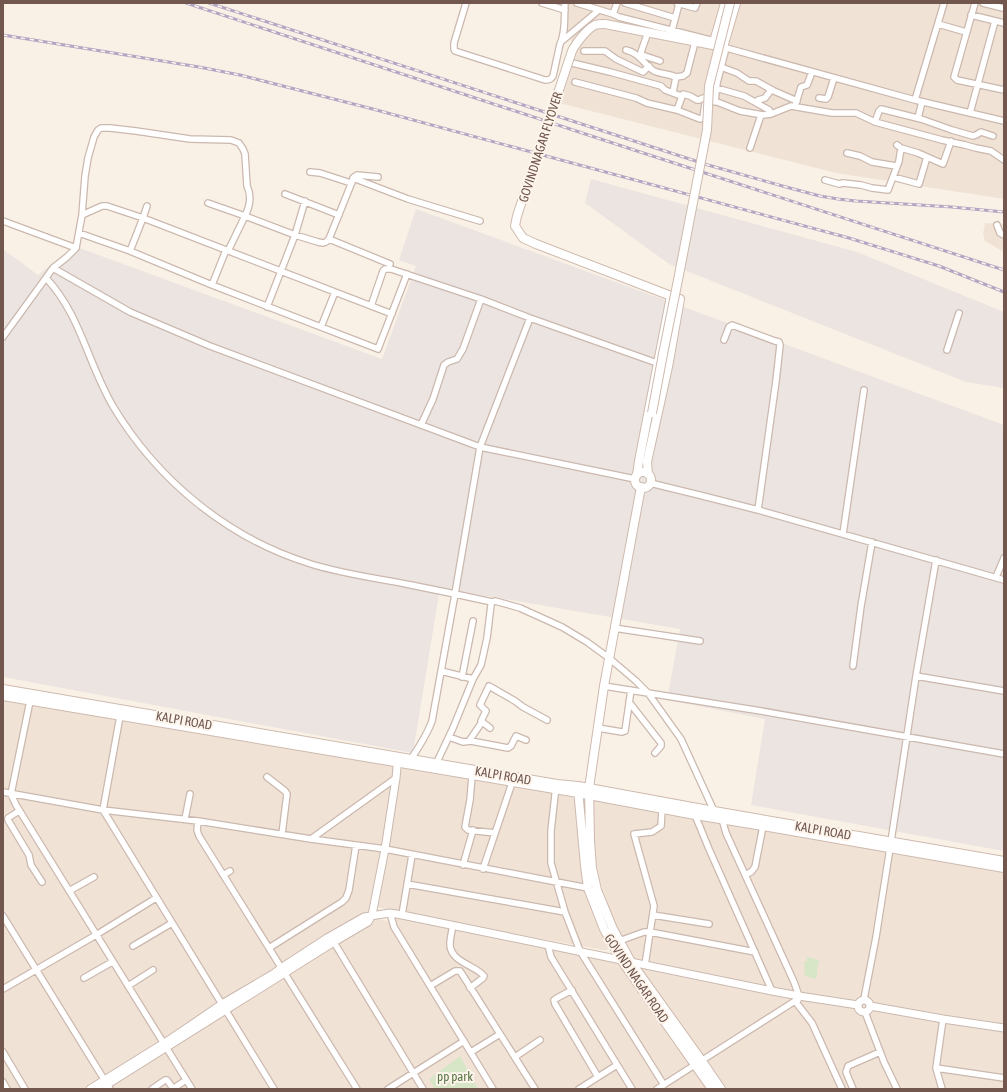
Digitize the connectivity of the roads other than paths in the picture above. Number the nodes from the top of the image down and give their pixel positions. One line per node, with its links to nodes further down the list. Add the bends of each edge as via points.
1 (466, 3): 27 (street, via 454,43 454,49 458,52 549,80 552,79)
2 (542, 3): 16 (street)
3 (565, 3): 16 (street)
4 (577, 3): 17 (street)
5 (617, 3): 18 (street)
6 (625, 3): 20 (street)
7 (678, 3): 8 (street, via 695,8); 20 (street)
8 (697, 3)
9 (725, 3): 29 (main road)
10 (730, 3): 113 (main road, bridge, via 709,86 708,130 661,361)
11 (736, 3): 30 (main road)
12 (944, 3): 23 (street)
13 (975, 3): 19 (street)
14 (983, 3): 15 (street)
15 (1003, 8)
16 (564, 10): 27 (street)
17 (599, 10): 18 (street); 27 (street)
18 (613, 14): 26 (street)
19 (971, 15): 21 (street); 25 (street)
20 (675, 18): 26 (street)
21 (995, 21): 22 (street); 41 (street)
22 (1004, 23)
23 (938, 24): 25 (street); 49 (street)
24 (648, 32): 26 (main road, GOVINDNAGAR FLYOVER); 33 (street, via 642,55); 34 (main road, GOVINDNAGAR FLYOVER, bridge, via 605,24 595,25 578,41)
25 (966, 32): 41 (street, via 954,77)
26 (671, 33): 28 (main road, GOVINDNAGAR FLYOVER); 29 (street)
27 (562, 41)
28 (695, 42): 29 (main road, GOVINDNAGAR FLYOVER); 38 (street, via 687,73)
29 (713, 43): 30 (main road, GOVINDNAGAR FLYOVER)
30 (725, 48): 36 (street); 37 (street)
31 (626, 50): 35 (street, via 633,52)
32 (584, 51): 35 (street, via 604,51 643,72)
33 (660, 61)
34 (568, 62): 45 (street, via 662,86 665,90); 98 (main road, GOVINDNAGAR FLYOVER, bridge, via 515,226 523,238 536,244)
35 (649, 66): 38 (street, via 655,71)
36 (721, 67): 42 (street); 43 (street)
37 (812, 72): 39 (street); 53 (street, via 807,85 801,87)
38 (676, 77): 45 (street)
39 (834, 78): 48 (street, via 828,97); 49 (street)
40 (575, 82): 54 (street)
41 (977, 84): 44 (street); 55 (street)
42 (716, 88): 50 (street); 51 (street)
43 (771, 90): 51 (street, via 766,97); 53 (street)
44 (1004, 90)
45 (673, 92): 46 (street)
46 (681, 96): 47 (street, via 684,94 698,100); 54 (street)
47 (706, 98): 50 (street); 54 (street, via 702,119)
48 (820, 98)
49 (915, 100): 52 (street)
50 (716, 102): 56 (street, via 740,111)
51 (755, 102): 57 (street)
52 (922, 102): 55 (street); 58 (street)
53 (796, 104): 57 (street); 60 (street, via 832,113 856,113)
54 (677, 110)
55 (970, 113): 59 (street)
56 (761, 114): 57 (street); 63 (street)
57 (771, 114)
58 (918, 118): 60 (street, via 881,109); 61 (street, via 973,136 981,132)
59 (1004, 121)
60 (875, 122): 62 (street)
61 (993, 136)
62 (952, 141): 65 (street, via 944,164); 66 (street, via 991,151)
63 (750, 148)
64 (847, 153): 67 (street, via 872,162)
65 (927, 157): 67 (street, via 899,146 899,161); 70 (street, via 919,184)
66 (1004, 160)
67 (896, 166): 70 (street)
68 (310, 172): 72 (street)
69 (378, 177): 72 (street, via 357,175)
70 (893, 177): 71 (street, via 888,190)
71 (825, 180)
72 (352, 181): 78 (street); 82 (street)
73 (285, 194): 74 (street)
74 (305, 201): 78 (street); 85 (street)
75 (208, 203): 79 (street)
76 (147, 206): 80 (street)
77 (82, 214): 79 (street, via 90,150 98,130 105,128 183,138 231,140 239,143 245,154 250,199); 80 (street, via 107,206); 84 (street)
78 (339, 215): 87 (street)
79 (246, 216): 85 (street); 89 (street)
80 (142, 218): 89 (street); 90 (street)
81 (3, 221): 88 (street)
82 (480, 221)
83 (997, 225): 86 (street, via 1000,233)
84 (79, 233): 88 (street); 90 (street)
85 (295, 235): 87 (street, via 323,243); 93 (street)
86 (1004, 235)
87 (329, 240): 91 (street)
88 (76, 248): 92 (street)
89 (227, 250): 93 (street); 96 (street)
90 (130, 251): 96 (street)
91 (390, 264)
92 (53, 268): 95 (street); 111 (street, via 130,312 210,346)
93 (281, 272): 97 (street); 101 (street)
94 (407, 274): 99 (street); 100 (street, via 385,269); 103 (street)
95 (46, 278): 106 (street); 123 (street, via 76,321 105,392 121,418 164,474 206,510 263,545 308,563 336,571)
96 (212, 285): 101 (street)
97 (335, 292): 100 (street); 105 (street)
98 (671, 296): 109 (main road); 113 (main road, via 680,299 647,462)
99 (481, 300): 104 (street); 111 (street, via 459,357 442,369 433,399)
100 (371, 306): 103 (street)
101 (267, 307): 105 (street)
102 (959, 313): 108 (street)
103 (392, 314): 105 (street, via 378,349)
104 (530, 318): 109 (street); 112 (street)
105 (321, 327)
106 (3, 337)
107 (724, 340): 116 (street, via 732,325 776,341 780,345)
108 (947, 350)
109 (657, 363): 113 (main road, via 639,461)
110 (864, 390): 117 (street)
111 (421, 425): 112 (street)
112 (480, 447): 113 (street); 123 (street)
113 (641, 475): 114 (main road, via 651,479); 115 (main road, via 636,484)
114 (650, 484): 115 (main road); 116 (street)
115 (641, 487): 126 (main road, GOVIND NAGAR ROAD)
116 (758, 510): 117 (street)
117 (843, 534): 118 (street)
118 (872, 542): 120 (street); 129 (street)
119 (1004, 558): 121 (street)
120 (936, 560): 121 (street); 131 (street)
121 (996, 577): 122 (street)
122 (1004, 580)
123 (455, 594): 124 (street); 130 (street)
124 (492, 602): 128 (street, via 520,608 553,622); 133 (street, via 481,665)
125 (472, 621): 132 (street)
126 (614, 628): 127 (street); 128 (main road, GOVIND NAGAR ROAD)
127 (700, 641)
128 (609, 658): 134 (main road, GOVIND NAGAR ROAD); 138 (street)
129 (853, 666)
130 (441, 671): 132 (street); 154 (street, via 430,727)
131 (916, 676): 137 (street); 147 (street)
132 (462, 677): 133 (street)
133 (473, 679): 148 (street)
134 (604, 686): 136 (street); 146 (main road, GOVIND NAGAR ROAD)
135 (3, 689): 153 (main road, KALPI ROAD)
136 (631, 690): 138 (street); 141 (street)
137 (1004, 691)
138 (648, 693): 147 (street); 169 (street, via 681,739)
139 (3, 696): 140 (main road, KALPI ROAD)
140 (30, 701): 142 (main road, KALPI ROAD); 164 (street)
141 (629, 702): 146 (street, via 624,732); 151 (street, via 661,743)
142 (120, 716): 153 (main road, KALPI ROAD); 167 (street)
143 (547, 720): 144 (street, via 489,686 480,704 486,711)
144 (482, 722): 145 (street); 150 (street)
145 (490, 728)
146 (598, 728): 163 (main road, GOVIND NAGAR ROAD)
147 (907, 737): 152 (street); 179 (street)
148 (449, 738): 150 (street); 155 (street)
149 (526, 740): 150 (street, via 516,736 512,746 508,748)
150 (469, 741)
151 (655, 753)
152 (1004, 754)
153 (398, 760): 154 (main road, KALPI ROAD); 158 (street)
154 (410, 762): 155 (main road, KALPI ROAD); 156 (main road, KALPI ROAD)
155 (436, 764): 160 (main road, KALPI ROAD)
156 (472, 776): 159 (main road, KALPI ROAD); 175 (street, via 465,825 466,829)
157 (267, 777): 177 (street, via 287,794)
158 (396, 778): 178 (street); 181 (street)
159 (512, 783): 160 (main road, KALPI ROAD); 176 (street)
160 (556, 787): 161 (main road, KALPI ROAD); 192 (street, via 551,831 551,863)
161 (578, 790): 163 (main road, KALPI ROAD); 194 (main road, GOVIND NAGAR ROAD)
162 (3, 792): 164 (street)
163 (589, 792): 166 (main road, KALPI ROAD); 169 (main road, KALPI ROAD); 209 (main road, GOVIND NAGAR ROAD, via 592,868 597,890)
164 (11, 794): 167 (street); 168 (street)
165 (190, 794): 171 (street)
166 (662, 808): 170 (main road, KALPI ROAD); 201 (street, via 661,826 652,832 634,834 653,901)
167 (103, 810): 171 (street); 196 (street)
168 (19, 811): 191 (street, via 8,820); 195 (street)
169 (714, 811): 179 (main road, KALPI ROAD)
170 (695, 815): 172 (main road, KALPI ROAD); 214 (street)
171 (185, 819): 173 (street)
172 (722, 820): 174 (main road, KALPI ROAD); 189 (street)
173 (198, 821): 177 (street); 188 (street, via 199,836)
174 (764, 826): 179 (main road, KALPI ROAD); 189 (street, via 755,867)
175 (473, 830): 176 (street); 184 (street)
176 (495, 833): 186 (street)
177 (282, 834): 178 (street)
178 (311, 839): 180 (street)
179 (891, 845): 183 (main road, KALPI ROAD); 185 (main road, KALPI ROAD); 229 (street)
180 (356, 846): 181 (street); 212 (street, via 346,898)
181 (385, 849): 182 (street); 199 (street)
182 (412, 855): 184 (street); 193 (street)
183 (1004, 861)
184 (463, 865): 186 (street)
185 (1004, 868)
186 (483, 869): 192 (street)
187 (230, 871): 188 (street)
188 (223, 875): 212 (street)
189 (745, 875): 228 (street)
190 (94, 877): 195 (street)
191 (42, 882)
192 (557, 883): 194 (street); 197 (street)
193 (407, 884): 197 (street); 200 (street)
194 (588, 888): 215 (main road, GOVIND NAGAR ROAD, via 604,928)
195 (69, 892): 207 (street)
196 (156, 898): 203 (street); 207 (street)
197 (565, 912): 213 (street)
198 (390, 913): 199 (street); 200 (street); 223 (street, via 394,927)
199 (372, 915): 208 (street, via 368,922)
200 (402, 915): 205 (street)
201 (653, 915): 204 (street); 206 (street)
202 (3, 916): 218 (street)
203 (172, 923): 211 (street); 231 (street)
204 (709, 924)
205 (454, 925): 210 (street); 224 (street, via 450,942 452,952 459,960 484,976)
206 (650, 932): 209 (street); 214 (street); 217 (street)
207 (96, 935): 216 (street); 218 (street)
208 (332, 939): 220 (street); 246 (street)
209 (619, 941): 215 (main road, GOVIND NAGAR ROAD)
210 (548, 945): 213 (street); 226 (street, via 551,956)
211 (133, 946)
212 (269, 948): 220 (street)
213 (580, 951): 215 (street); 252 (street)
214 (755, 952): 227 (street)
215 (627, 961): 217 (street); 243 (main road, GOVIND NAGAR ROAD)
216 (112, 962): 221 (street); 222 (street)
217 (645, 965): 227 (street)
218 (36, 970): 225 (street); 251 (street)
219 (153, 970): 222 (street)
220 (283, 970): 231 (street); 260 (street)
221 (84, 978)
222 (128, 986): 238 (street)
223 (430, 986): 224 (street, via 458,971); 237 (street)
224 (470, 988): 235 (street)
225 (3, 989)
226 (572, 990): 244 (street); 247 (street, via 554,1000 554,1004)
227 (772, 991): 228 (street)
228 (797, 999): 230 (street); 243 (street); 270 (street, via 812,1023)
229 (864, 999): 230 (street); 232 (street, via 868,1000)
230 (858, 1004): 232 (street, via 860,1010)
231 (224, 1007): 238 (street); 259 (street)
232 (868, 1009): 233 (street); 241 (street)
233 (943, 1019): 234 (street); 245 (street)
234 (1004, 1028)
235 (500, 1034): 240 (street); 242 (street)
236 (540, 1040): 242 (street)
237 (464, 1041): 240 (street); 246 (street)
238 (165, 1045): 249 (street); 251 (street)
239 (3, 1052): 254 (street)
240 (471, 1052): 263 (street)
241 (880, 1052): 271 (street, via 848,1066 846,1072); 272 (street)
242 (515, 1058): 264 (street)
243 (699, 1063): 252 (street); 268 (main road, GOVIND NAGAR ROAD); 269 (main road, GOVIND NAGAR ROAD)
244 (617, 1065): 247 (street); 266 (street)
245 (936, 1068): 248 (street); 273 (street)
246 (414, 1073): 261 (street); 262 (street)
247 (598, 1076): 265 (street)
248 (1004, 1078)
249 (186, 1080): 257 (street, via 173,1088 165,1080); 258 (street)
250 (3, 1082): 253 (street)
251 (107, 1085): 255 (street); 256 (street)
252 (664, 1085): 267 (street)
253 (8, 1089)
254 (25, 1089)
255 (90, 1089)
256 (100, 1089)
257 (152, 1089)
258 (192, 1089)
259 (274, 1089)
260 (357, 1089)
261 (388, 1089)
262 (424, 1089)
263 (494, 1089)
264 (535, 1089)
265 (579, 1089)
266 (632, 1089)
267 (657, 1089)
268 (712, 1089)
269 (721, 1089)
270 (842, 1089)
271 (853, 1089)
272 (897, 1089)
273 (942, 1089)

